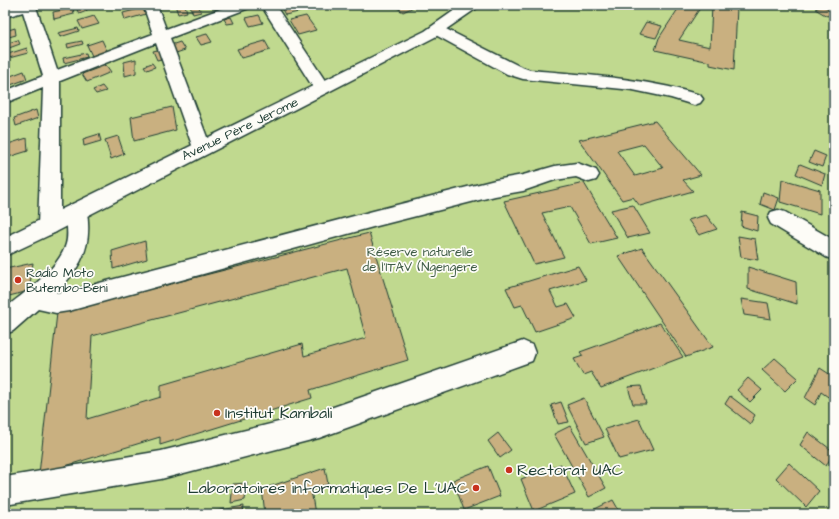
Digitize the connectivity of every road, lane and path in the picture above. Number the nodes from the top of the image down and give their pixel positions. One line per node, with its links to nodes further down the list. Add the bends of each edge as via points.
1 (29, 5): 6 (street); 9 (street)
2 (150, 5): 8 (street)
3 (244, 5): 8 (street)
4 (268, 5): 10 (street)
5 (472, 5): 7 (street, Avenue Père Jerome)
6 (5, 12)
7 (436, 30): 10 (street, Avenue Père Jerome); 12 (street, via 529,76 641,85 672,91)
8 (161, 36): 9 (street); 13 (street)
9 (52, 79): 11 (street); 17 (street)
10 (322, 88): 13 (street, Avenue Père Jerome)
11 (5, 97)
12 (694, 99)
13 (202, 148): 15 (street, Avenue Père Jerome)
14 (589, 175): 20 (street, via 577,170 555,173 69,301 56,303)
15 (77, 211): 17 (street, Avenue Père Jerome); 20 (street, via 77,244 70,262)
16 (778, 218): 19 (street)
17 (49, 226): 18 (street, Avenue Père Jerome)
18 (5, 247)
19 (834, 251)
20 (33, 298): 21 (street)
21 (5, 323)
22 (523, 353): 23 (street, via 319,425 161,465)
23 (5, 491)

